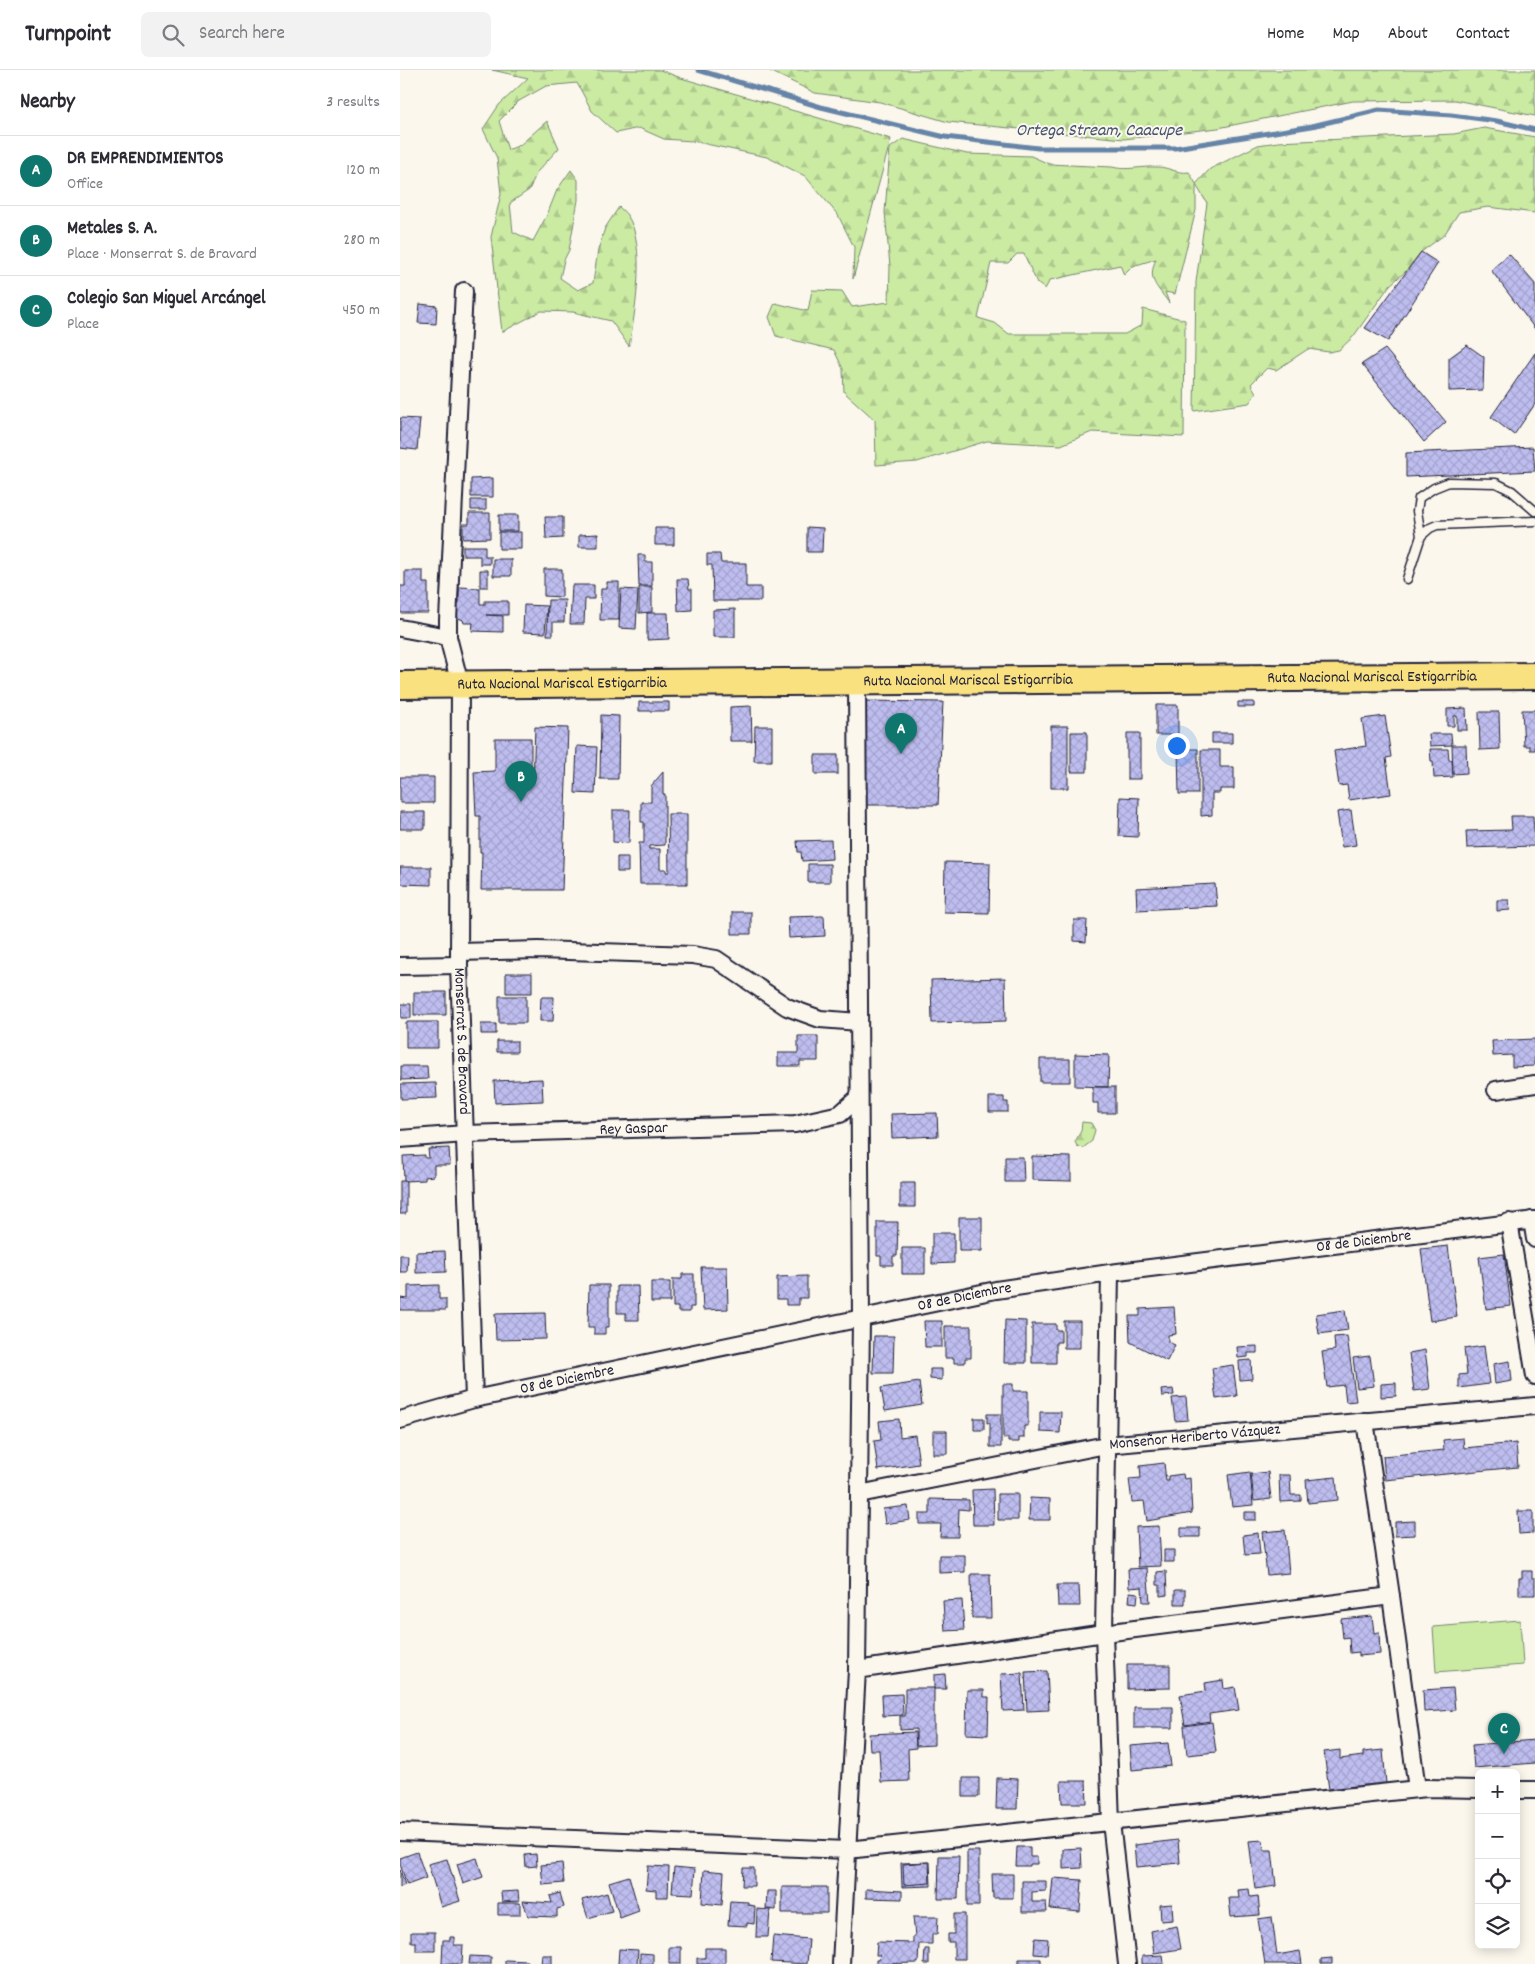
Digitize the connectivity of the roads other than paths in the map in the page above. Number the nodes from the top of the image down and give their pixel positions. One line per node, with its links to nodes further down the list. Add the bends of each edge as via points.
1 (464, 291): 7 (street, Monserrat S. de Bravard)
2 (1535, 511): 4 (lane, via 1512,491 1496,483 1449,482 1419,498)
3 (1535, 521): 4 (lane, via 1437,525)
4 (1420, 536): 5 (lane)
5 (1407, 579)
6 (400, 628): 7 (street)
7 (448, 636): 10 (street, Monserrat S. de Bravard)
8 (1535, 676): 9 (main road, Ruta Nacional Mariscal Estigarribia)
9 (856, 681): 10 (main road, Ruta Nacional Mariscal Estigarribia); 14 (street)
10 (460, 684): 11 (main road, Ruta Nacional Mariscal Estigarribia); 12 (street, Monserrat S. de Bravard)
11 (400, 685)
12 (459, 958): 13 (street); 14 (street, via 548,950 693,955 716,959 787,1007 820,1019); 18 (street, Monserrat S. de Bravard)
13 (400, 966)
14 (859, 1022): 17 (street)
15 (1535, 1084): 16 (street)
16 (1496, 1090)
17 (859, 1097): 18 (street, Rey Gaspar, via 840,1114 795,1124); 24 (street)
18 (465, 1134): 19 (street, Rey Gaspar); 26 (street, Monserrat S. de Bravard)
19 (400, 1139)
20 (1534, 1220): 21 (street, 08 de Diciembre); 22 (street)
21 (1509, 1222): 23 (street, 08 de Diciembre); 25 (street)
22 (1535, 1239)
23 (1110, 1273): 24 (street, 08 de Diciembre, via 996,1290); 30 (street)
24 (861, 1319): 26 (street, 08 de Diciembre); 31 (street)
25 (1535, 1376)
26 (474, 1399): 28 (street, 08 de Diciembre)
27 (1535, 1406): 29 (street, Monseñor Heriberto Vázquez)
28 (400, 1420)
29 (1364, 1421): 30 (street, Monseñor Heriberto Vázquez); 32 (street)
30 (1106, 1445): 31 (street, Monseñor Heriberto Vázquez); 33 (street)
31 (859, 1494): 34 (street)
32 (1392, 1596): 33 (street); 35 (street)
33 (1104, 1633): 34 (street); 39 (street)
34 (857, 1670): 41 (street)
35 (1417, 1789): 36 (street); 39 (street)
36 (1475, 1789)
37 (1520, 1790): 38 (street)
38 (1535, 1790)
39 (1112, 1822): 41 (street); 43 (street)
40 (400, 1832): 41 (street)
41 (847, 1850): 42 (street)
42 (841, 1964)
43 (1127, 1964)

